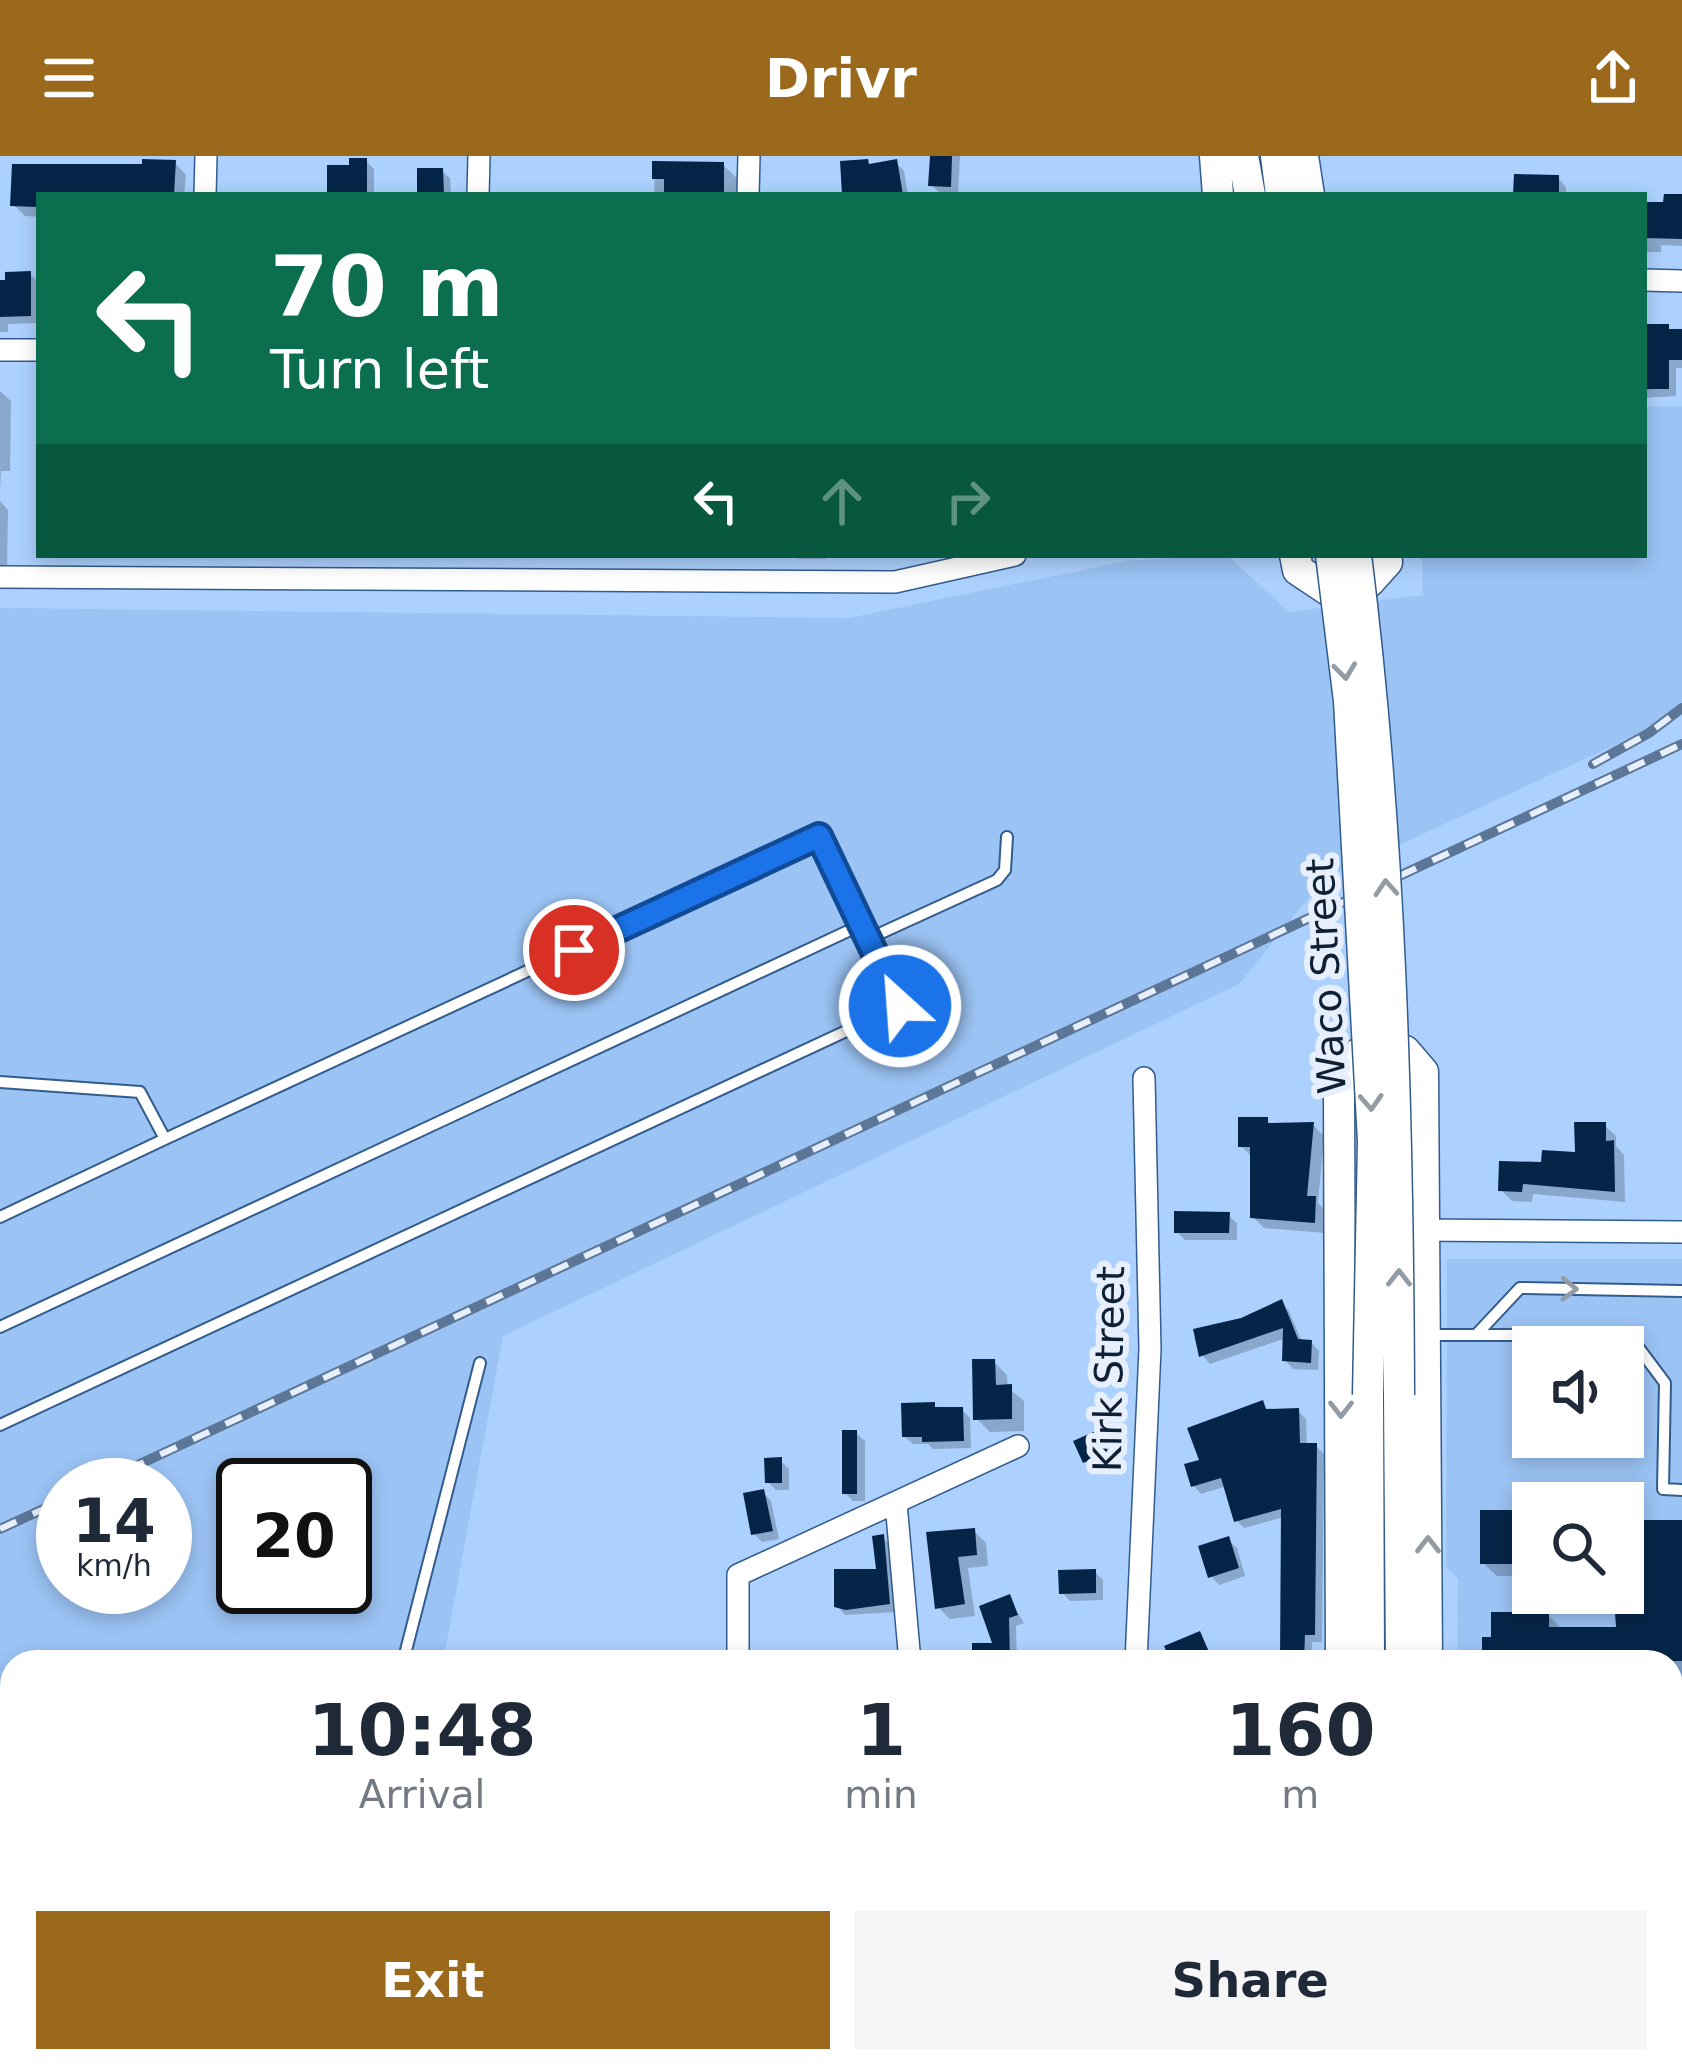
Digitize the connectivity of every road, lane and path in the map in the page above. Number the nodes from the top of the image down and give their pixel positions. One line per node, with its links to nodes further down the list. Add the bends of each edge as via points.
1 (206, 156): 8 (street)
2 (479, 156): 9 (street)
3 (748, 156): 10 (street)
4 (1215, 156): 11 (main road)
5 (1243, 156): 12 (main road)
6 (1276, 156): 13 (main road)
7 (1303, 156): 14 (main road)
8 (206, 192)
9 (478, 192)
10 (748, 192)
11 (1218, 192)
12 (1249, 192)
13 (1281, 192)
14 (1309, 192)
15 (1647, 280): 16 (street)
16 (1682, 281)
17 (0, 350): 18 (street)
18 (36, 350)
19 (473, 558): 28 (street)
20 (747, 558): 29 (street)
21 (1003, 558): 29 (street, via 895,582)
22 (1296, 558): 25 (main road, via 1298,570 1328,590 1369,582)
23 (1330, 558): 45 (main road, Waco Street, one-way to 45, bridge, via 1349,701)
24 (1356, 558): 45 (main road, Waco Street, one-way to 24, bridge, via 1399,1141 1374,699)
25 (1386, 558)
26 (201, 566): 27 (street); 28 (street)
27 (0, 577)
28 (473, 581): 29 (street)
29 (746, 581)
30 (1007, 836): 32 (lane, via 998,880)
31 (861, 925): 32 (lane); 35 (lane, via 819,836); 41 (lane)
32 (868, 939): 46 (lane, via 900,1006)
33 (1144, 1078): 53 (street, Kirk Street, via 1150,1349)
34 (0, 1082): 35 (lane, via 140,1092)
35 (166, 1139): 36 (lane)
36 (0, 1217)
37 (1340, 1229): 38 (street); 38 (main road, via 1341,1068 1362,1051 1405,1051 1423,1072); 54 (main road, one-way to 54)
38 (1425, 1230): 39 (street); 42 (main road)
39 (1682, 1232)
40 (1682, 1291): 43 (lane, one-way to 40, via 1520,1288)
41 (0, 1327)
42 (1426, 1335): 43 (lane); 57 (main road, one-way to 42)
43 (1476, 1335): 48 (lane, via 1629,1335 1665,1383 1663,1490)
44 (480, 1363): 50 (lane)
45 (1384, 1395): 55 (main road); 56 (main road)
46 (0, 1425)
47 (1018, 1446): 49 (street)
48 (1682, 1490)
49 (896, 1503): 51 (street, via 738,1575); 52 (street)
50 (406, 1650)
51 (738, 1650)
52 (909, 1650)
53 (1137, 1650)
54 (1342, 1650)
55 (1370, 1650)
56 (1400, 1650)
57 (1427, 1650)

